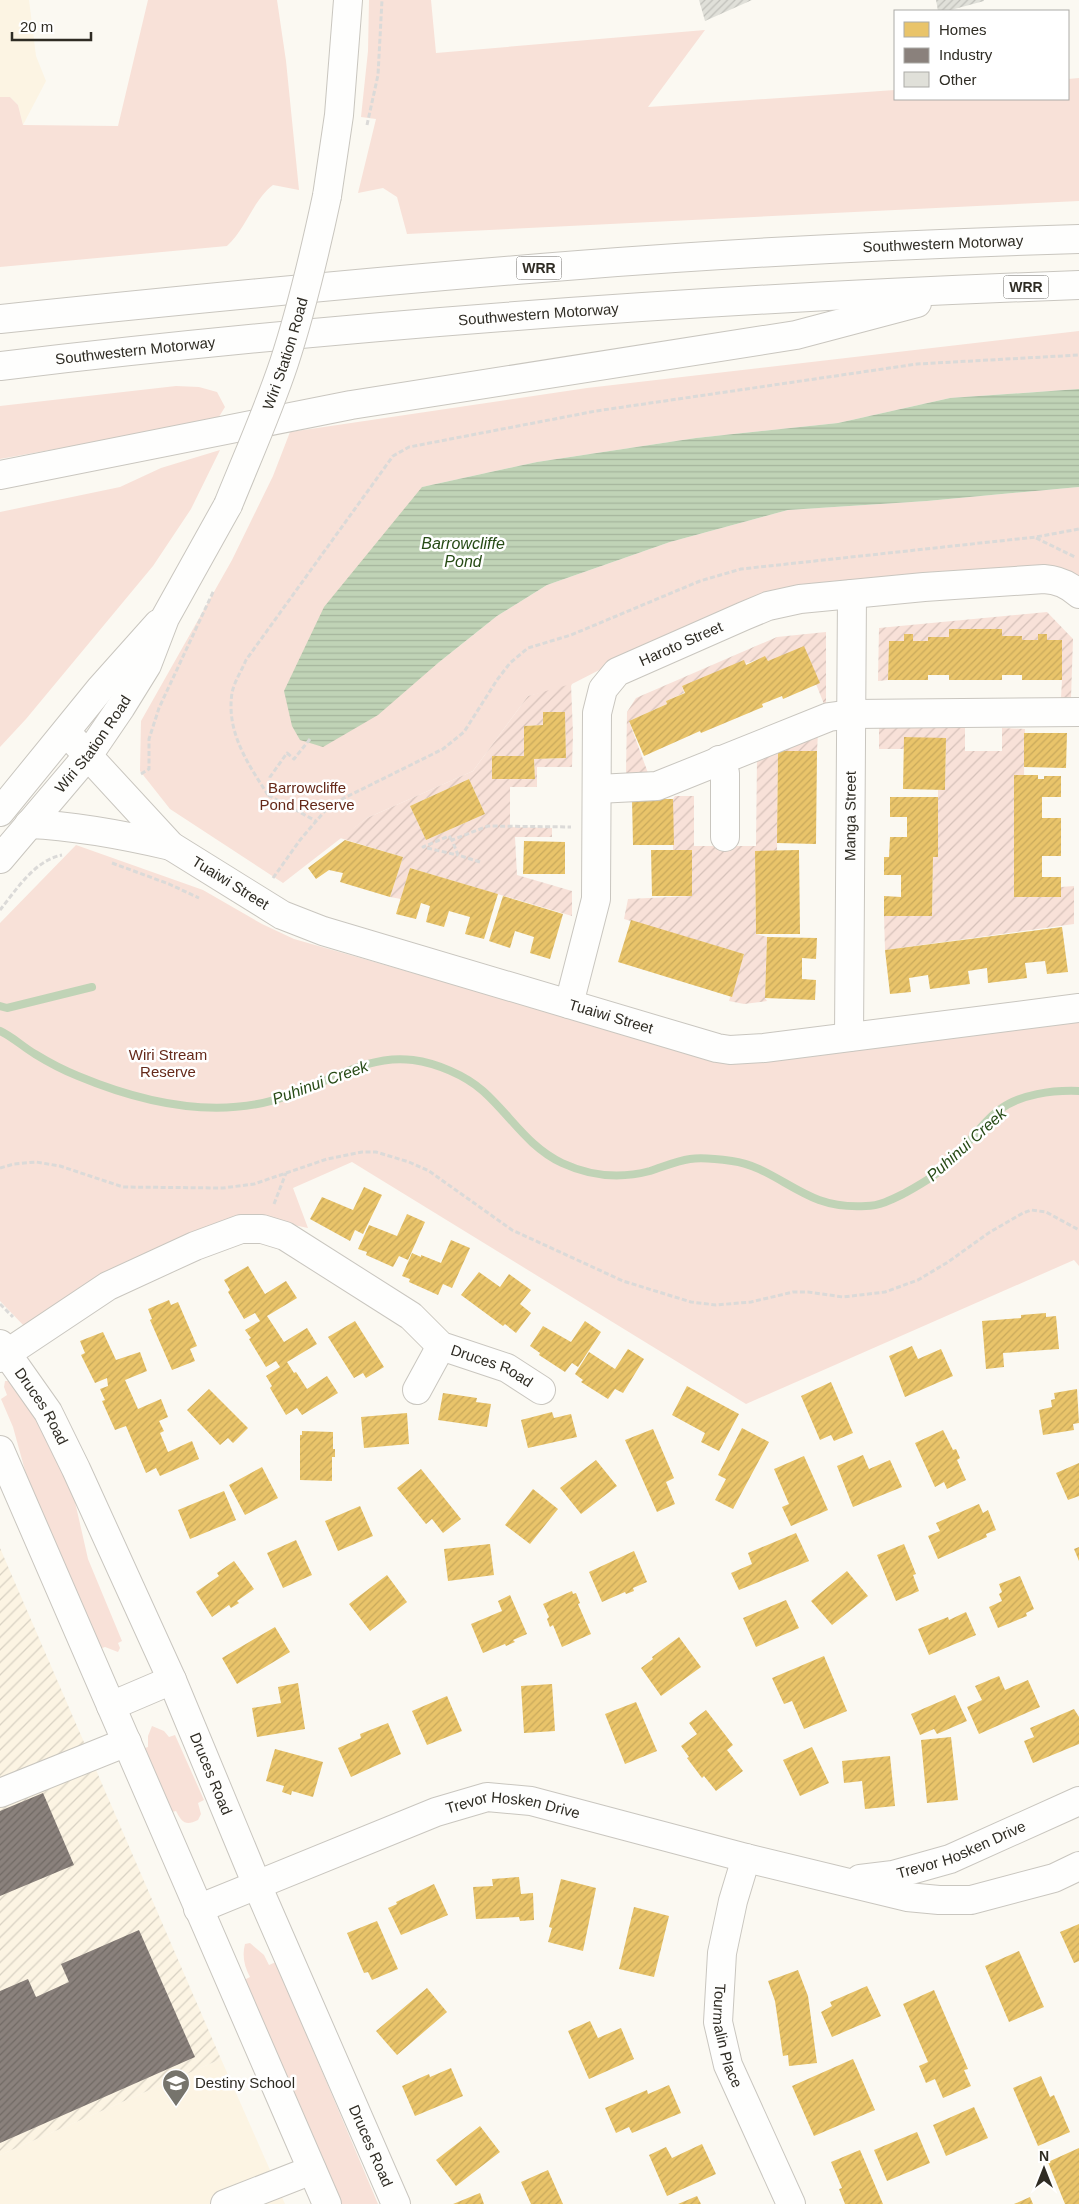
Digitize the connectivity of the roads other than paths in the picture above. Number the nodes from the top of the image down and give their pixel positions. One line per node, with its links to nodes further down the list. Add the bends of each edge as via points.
1 (333, 0): 3 (main road, Wiri Station Road)
2 (348, 0): 3 (main road, Wiri Station Road)
3 (342, 68): 12 (main road, Wiri Station Road, bridge, via 328,196 298,320 256,439 228,505)
4 (1079, 239): 7 (main road, Southwestern Motorway / WRR, via 926,244 581,264)
5 (1079, 285): 6 (main road, Southwestern Motorway / WRR)
6 (974, 288): 8 (main road, Southwestern Motorway / WRR, via 659,305 436,322 94,354); 9 (main road, via 796,335 351,405)
7 (0, 319)
8 (0, 366)
9 (0, 475)
10 (852, 594): 11 (main road, Haroto Street, via 1044,579 1056,580); 14 (main road, Manga Street); 18 (main road, Haroto Street, via 768,606 617,672 603,689 596,714)
11 (1079, 594)
12 (164, 618): 15 (main road, Wiri Station Road); 16 (main road, Wiri Station Road, via 147,665)
13 (1079, 712): 14 (main road)
14 (851, 714): 17 (main road, via 829,717); 26 (main road, Manga Street)
15 (66, 732): 16 (main road, Tuaiwi Street); 19 (main road, Wiri Station Road)
16 (89, 754): 20 (main road, Wiri Station Road); 22 (main road, Tuaiwi Street)
17 (719, 760): 18 (main road, via 657,786); 21 (main road, via 725,773)
18 (597, 789): 24 (main road, Haroto Street, via 596,899)
19 (0, 812)
20 (29, 824): 22 (main road, Tuaiwi Street, via 73,826); 23 (main road, Wiri Station Road)
21 (725, 837)
22 (171, 846): 24 (main road, Tuaiwi Street, via 298,922)
23 (0, 859)
24 (569, 1004): 26 (main road, Tuaiwi Street, via 730,1050)
25 (1079, 1008): 26 (main road, Tuaiwi Street)
26 (849, 1037)
27 (441, 1346): 28 (main road, Druces Road, via 410,1316 285,1236 262,1228 241,1229 195,1246 108,1286); 29 (main road, Druces Road); 30 (main road, Druces Road, via 507,1368)
28 (2, 1352): 32 (main road, Druces Road, via 48,1412)
29 (417, 1390)
30 (541, 1390)
31 (0, 1450): 33 (main road)
32 (172, 1680): 33 (main road); 40 (main road, Druces Road)
33 (111, 1706): 34 (main road)
34 (127, 1742): 35 (main road); 41 (main road)
35 (0, 1793)
36 (1079, 1801): 39 (main road, Trevor Hosken Drive, via 941,1862 894,1876)
37 (746, 1858): 39 (main road, Trevor Hosken Drive); 40 (main road, Trevor Hosken Drive, via 531,1801 487,1797 436,1812); 46 (main road, Tourmalin Place, via 722,1953 718,2022 728,2065)
38 (1079, 1866): 39 (main road, Trevor Hosken Drive, via 1054,1878 971,1900 907,1897)
39 (838, 1879)
40 (257, 1885): 41 (main road, Trevor Hosken Drive); 45 (main road, Druces Road)
41 (198, 1908): 42 (main road)
42 (312, 2170): 43 (main road); 44 (main road)
43 (225, 2204)
44 (326, 2204)
45 (396, 2204)
46 (791, 2204)

